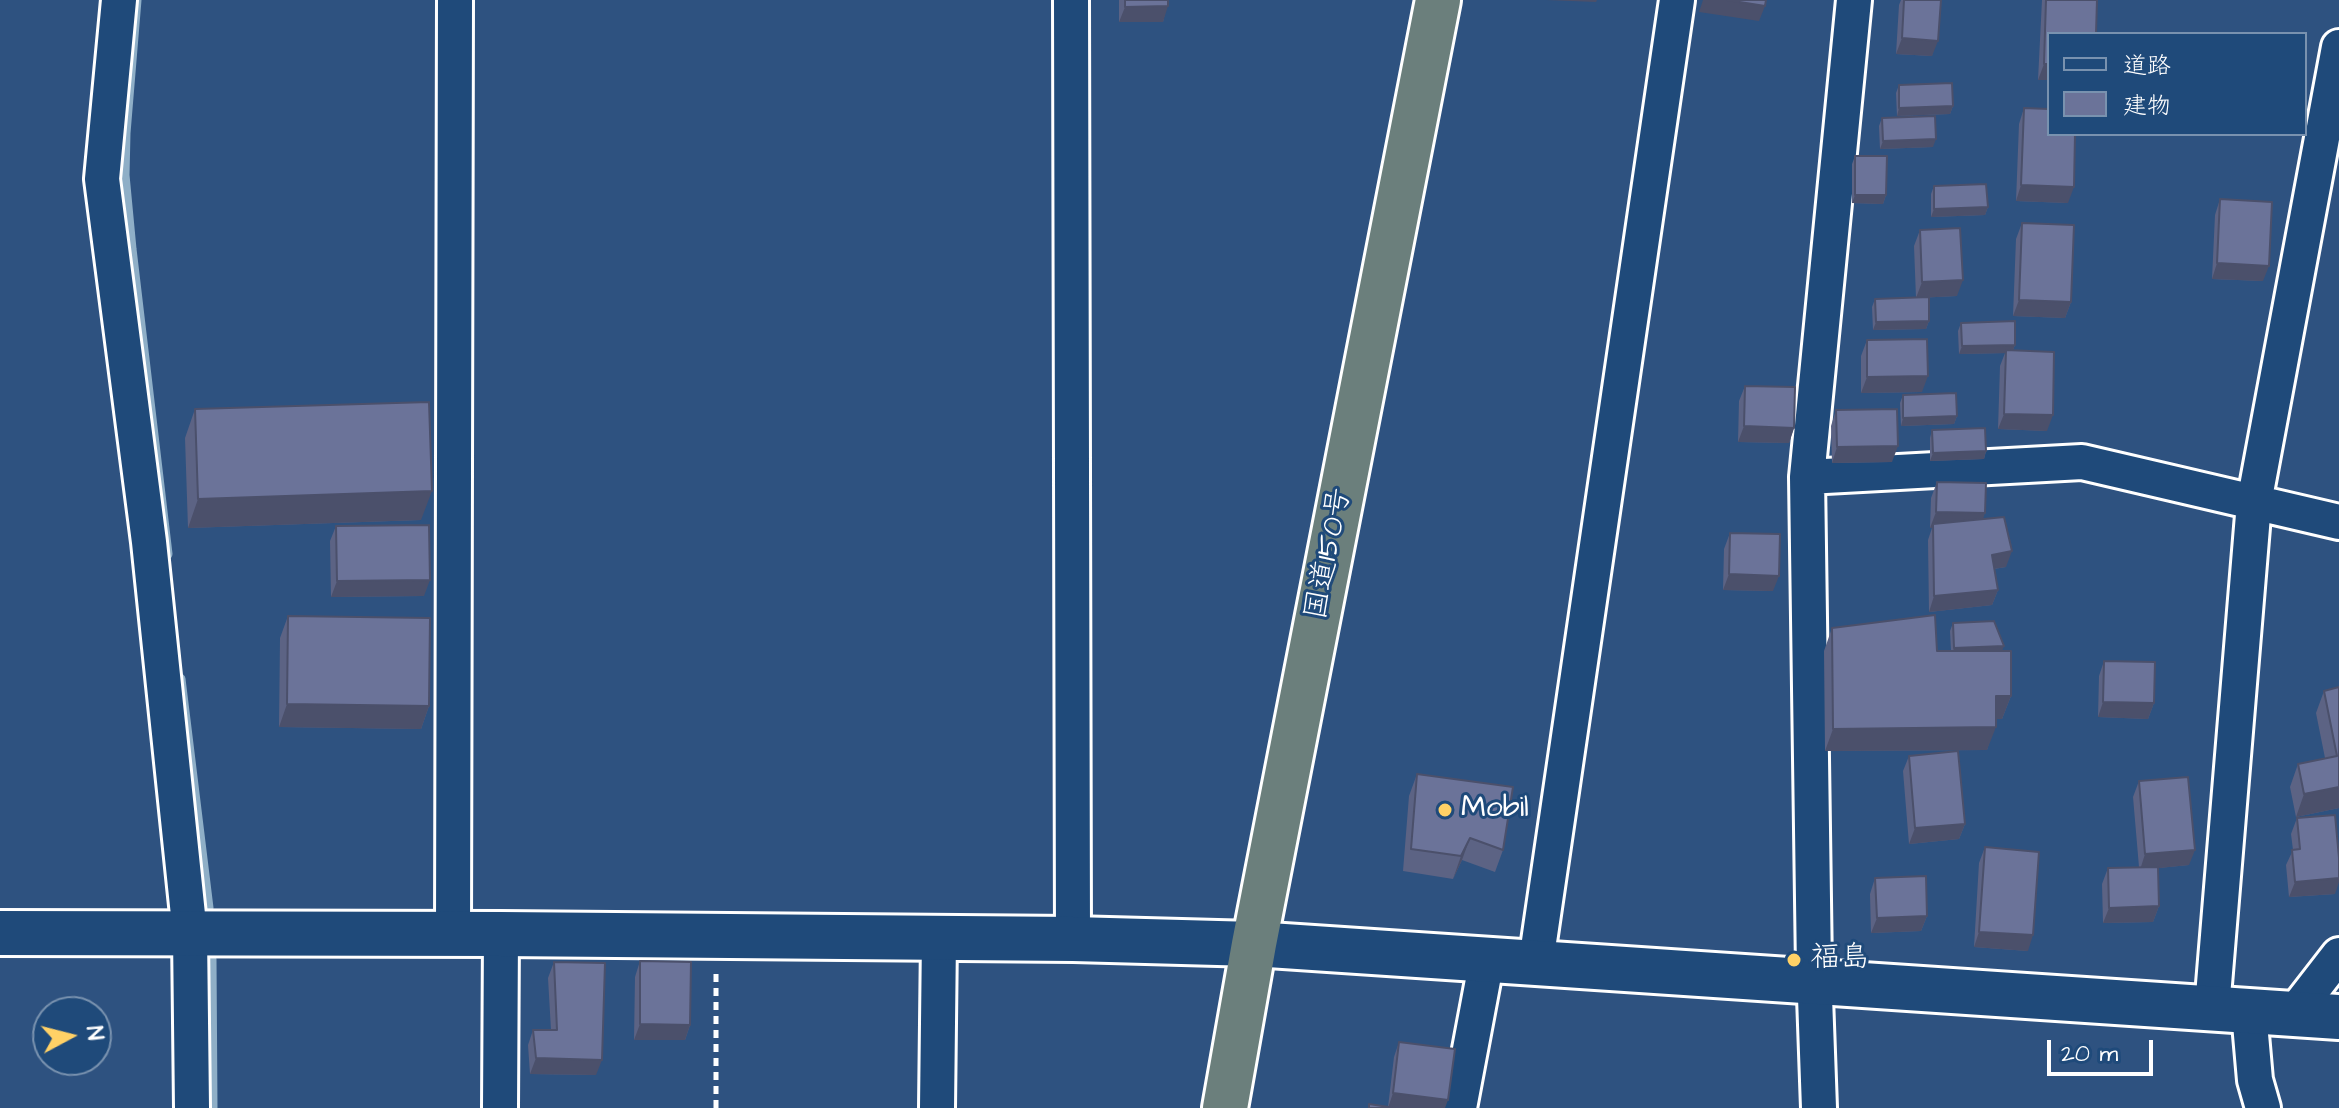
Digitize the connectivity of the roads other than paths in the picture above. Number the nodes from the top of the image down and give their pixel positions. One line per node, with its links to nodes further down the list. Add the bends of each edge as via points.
1 (119, 0): 12 (street, via 102,179 149,542)
2 (455, 0): 13 (street)
3 (1071, 0): 16 (street)
4 (1438, 0): 17 (highway, 国道150号)
5 (1677, 0): 20 (street)
6 (1854, 0): 8 (street)
7 (2339, 47): 9 (street)
8 (1807, 477): 9 (street, via 2082,462); 21 (street)
9 (2254, 503): 10 (street); 22 (street)
10 (2339, 522)
11 (0, 933): 12 (street)
12 (190, 934): 13 (street); 25 (street)
13 (453, 934): 14 (street)
14 (501, 934): 15 (street); 26 (street)
15 (939, 938): 16 (street); 27 (street)
16 (1073, 939): 17 (street)
17 (1254, 944): 19 (street); 28 (highway, 国道150号)
18 (2339, 955): 23 (street)
19 (1487, 959): 20 (street); 29 (street)
20 (1536, 962): 21 (street)
21 (1816, 981): 22 (street); 30 (street)
22 (2230, 1010): 23 (street); 31 (street)
23 (2294, 1013): 24 (street)
24 (2339, 1017)
25 (192, 1108)
26 (500, 1108)
27 (937, 1108)
28 (1225, 1108)
29 (1459, 1108)
30 (1819, 1108)
31 (2263, 1108)

